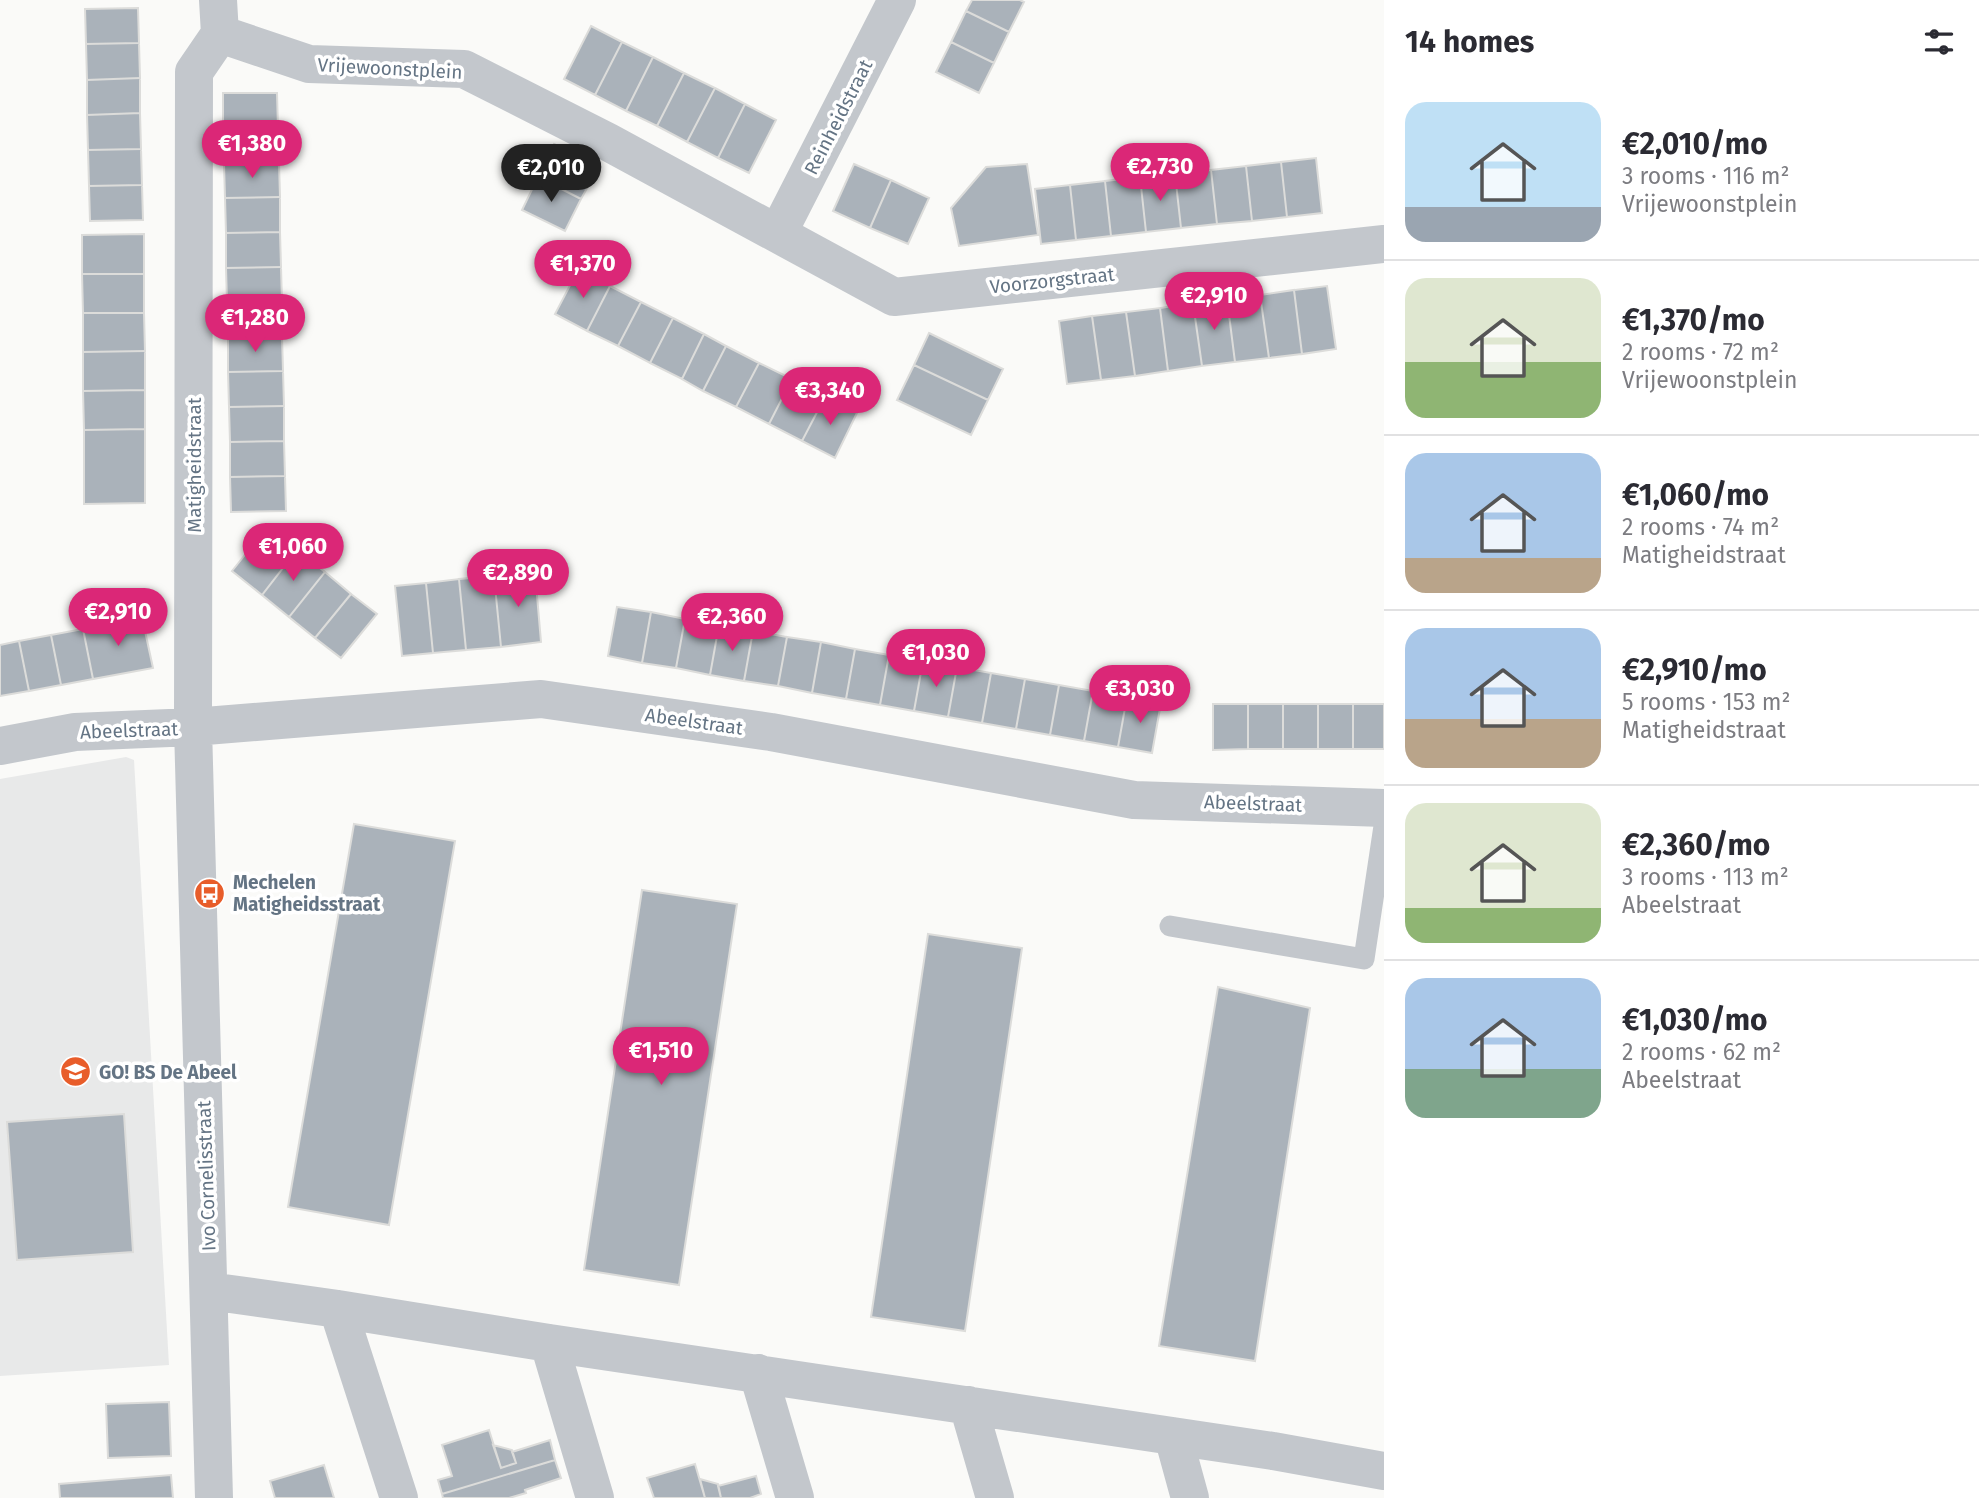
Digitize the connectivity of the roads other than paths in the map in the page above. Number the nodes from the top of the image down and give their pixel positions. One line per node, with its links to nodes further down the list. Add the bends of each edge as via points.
1 (897, 0): 3 (street, Reinheidstraat)
2 (219, 17): 3 (street, Vrijewoonstplein, via 309,64 464,69); 5 (street, Matigheidstraat, via 194,72)
3 (778, 233): 4 (street, Voorzorgstraat, via 894,297)
4 (1384, 244)
5 (193, 727): 6 (street, Abeelstraat, via 75,732); 7 (street, Abeelstraat, via 541,699 771,732 1134,800); 10 (street, Ivo Cornelisstraat)
6 (0, 746)
7 (1384, 808)
8 (1384, 826): 9 (lane, via 1364,960)
9 (1170, 926)
10 (209, 1291): 11 (street); 17 (street, Ivo Cornelisstraat)
11 (338, 1309): 12 (street); 18 (street)
12 (549, 1343): 13 (street); 19 (street)
13 (758, 1373): 14 (street); 20 (street)
14 (968, 1405): 15 (street); 21 (street)
15 (1173, 1436): 16 (street); 22 (street)
16 (1384, 1471)
17 (214, 1498)
18 (399, 1498)
19 (595, 1498)
20 (795, 1498)
21 (995, 1498)
22 (1190, 1498)

